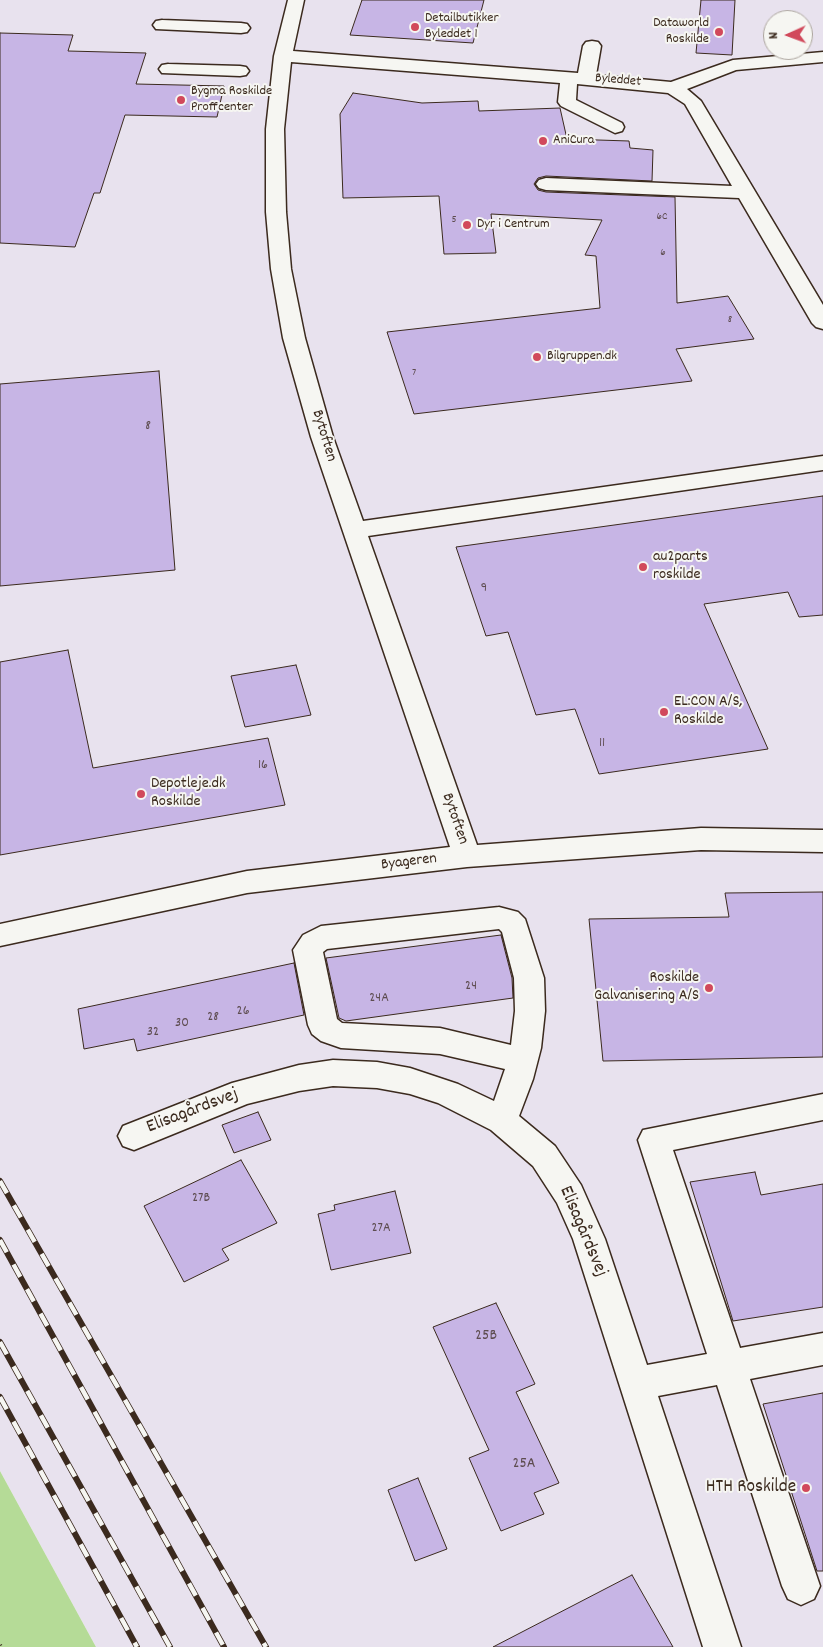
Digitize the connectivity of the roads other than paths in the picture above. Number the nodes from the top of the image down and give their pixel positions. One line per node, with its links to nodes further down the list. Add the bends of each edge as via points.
1 (296, 0): 5 (street, Bytoften)
2 (162, 25): 3 (street)
3 (240, 28)
4 (592, 46): 9 (street)
5 (283, 56): 9 (street, Byleddet); 16 (street, Bytoften, via 274,129 281,269 294,338 322,437)
6 (823, 57): 10 (street, via 733,65)
7 (168, 69): 8 (street)
8 (240, 71)
9 (578, 78): 10 (street, Byleddet); 11 (street, via 567,102)
10 (673, 88): 13 (street, Byleddet, via 692,101)
11 (615, 127)
12 (546, 184): 13 (street)
13 (746, 192): 14 (street, Byleddet)
14 (823, 323)
15 (823, 463): 16 (street)
16 (355, 530): 18 (street, Bytoften)
17 (823, 841): 18 (street, Byageren, via 701,839)
18 (467, 856): 19 (street, Byageren, via 247,882)
19 (0, 935)
20 (523, 1061): 20 (street, via 530,1011 529,978 515,927 508,920 499,918 321,938 308,950 322,1026 332,1032 440,1041); 22 (street)
21 (823, 1107): 25 (street, via 654,1140)
22 (502, 1120): 23 (street, Elisagårdsvej, via 447,1093 410,1081 333,1073 243,1092); 26 (street, Elisagårdsvej, via 544,1156 570,1195 589,1239)
23 (134, 1136)
24 (823, 1349): 25 (street)
25 (728, 1366): 26 (street); 27 (street)
26 (638, 1383): 28 (street, Elisagårdsvej)
27 (801, 1586)
28 (722, 1647)

